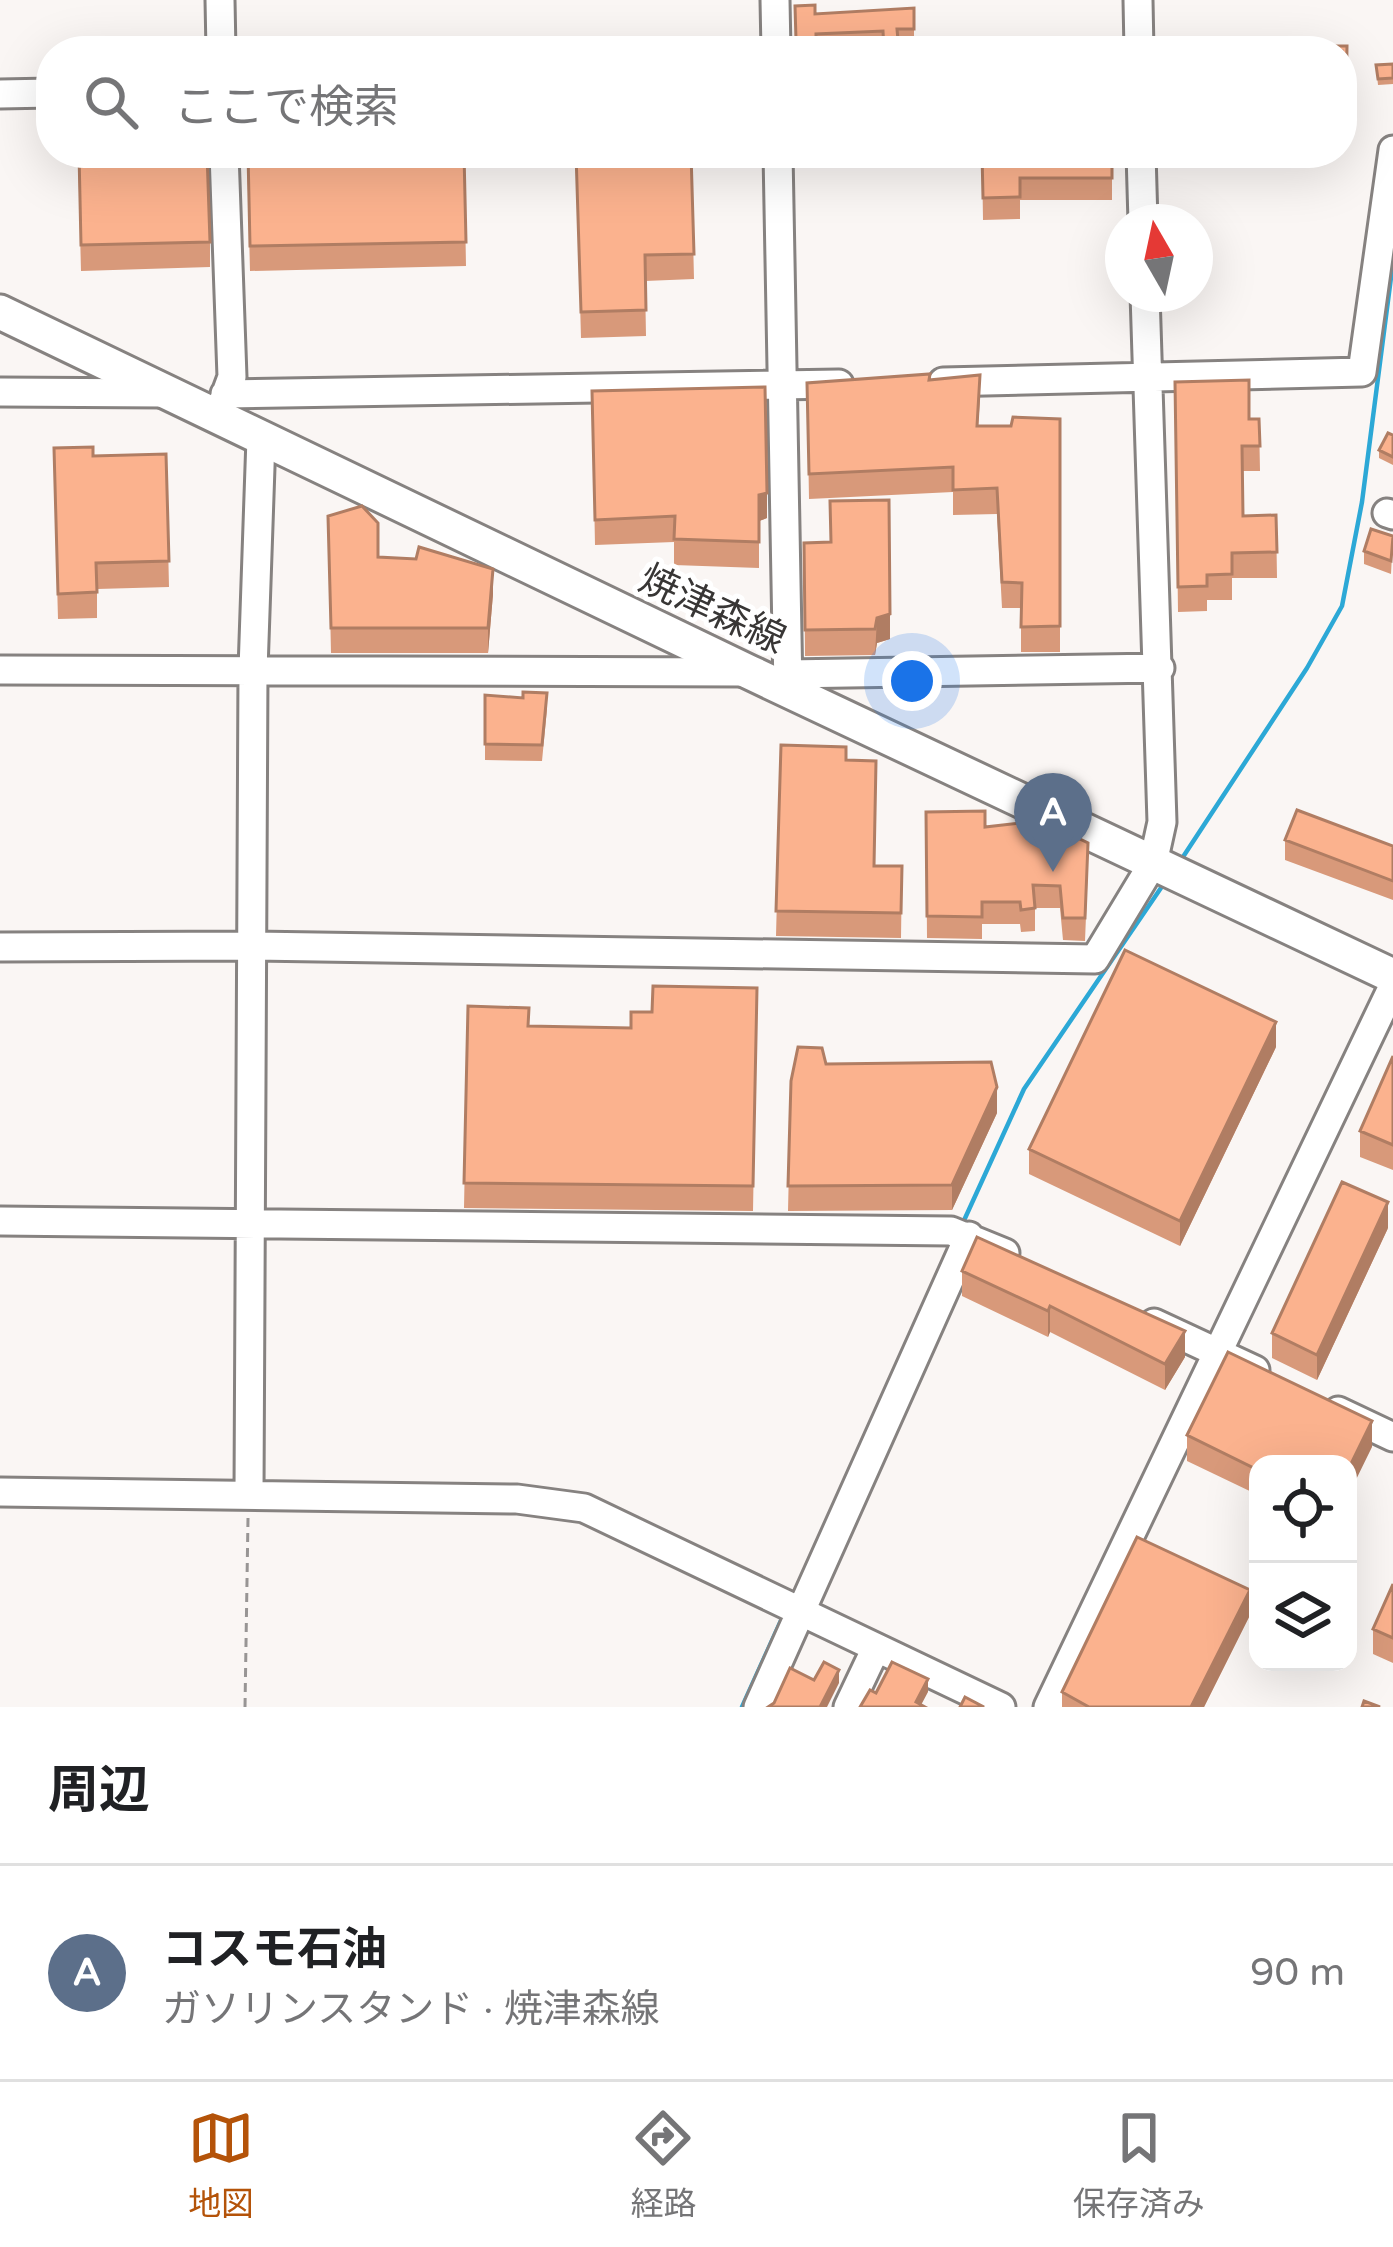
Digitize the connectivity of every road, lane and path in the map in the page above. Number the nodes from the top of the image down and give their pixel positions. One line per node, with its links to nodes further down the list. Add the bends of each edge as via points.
1 (220, 0): 4 (street)
2 (775, 0): 5 (street)
3 (1138, 0): 6 (street)
4 (221, 36)
5 (776, 36)
6 (1138, 36)
7 (36, 93): 8 (street)
8 (0, 94)
9 (1393, 151): 16 (street, via 1362,372)
10 (224, 168): 22 (street)
11 (778, 168): 19 (street)
12 (1141, 168): 13 (street)
13 (1142, 204)
14 (0, 312): 21 (main road, 焼津森線)
15 (1146, 312): 16 (street)
16 (1148, 378): 17 (street); 24 (street)
17 (920, 382)
18 (874, 383): 19 (street)
19 (783, 385): 22 (street); 28 (street)
20 (0, 392): 21 (street)
21 (167, 393): 22 (main road, 焼津森線)
22 (225, 396): 23 (main road, 焼津森線)
23 (261, 438): 26 (street); 27 (main road, 焼津森線)
24 (1160, 668): 28 (street); 29 (street, via 1162,821)
25 (0, 670): 26 (street)
26 (253, 670): 27 (street); 30 (street)
27 (749, 672): 28 (main road, 焼津森線)
28 (788, 681): 29 (main road, 焼津森線)
29 (1154, 862): 30 (street, via 1095,959); 32 (main road, 焼津森線)
30 (254, 946): 31 (street); 35 (street)
31 (0, 947)
32 (1393, 976)
33 (1393, 986): 39 (street)
34 (0, 1221): 35 (street)
35 (250, 1225): 36 (street); 44 (street)
36 (960, 1234): 37 (street); 45 (street)
37 (1030, 1265)
38 (1133, 1313): 39 (street)
39 (1216, 1351): 40 (street); 52 (street)
40 (1275, 1380)
41 (1314, 1399): 42 (street)
42 (1393, 1437)
43 (0, 1492): 44 (street)
44 (249, 1492): 45 (street, via 584,1508); 48 (path)
45 (789, 1605): 46 (street); 49 (street)
46 (876, 1648): 47 (street); 50 (street)
47 (947, 1696): 51 (street)
48 (245, 1707)
49 (758, 1707)
50 (848, 1707)
51 (1001, 1707)
52 (1048, 1707)

